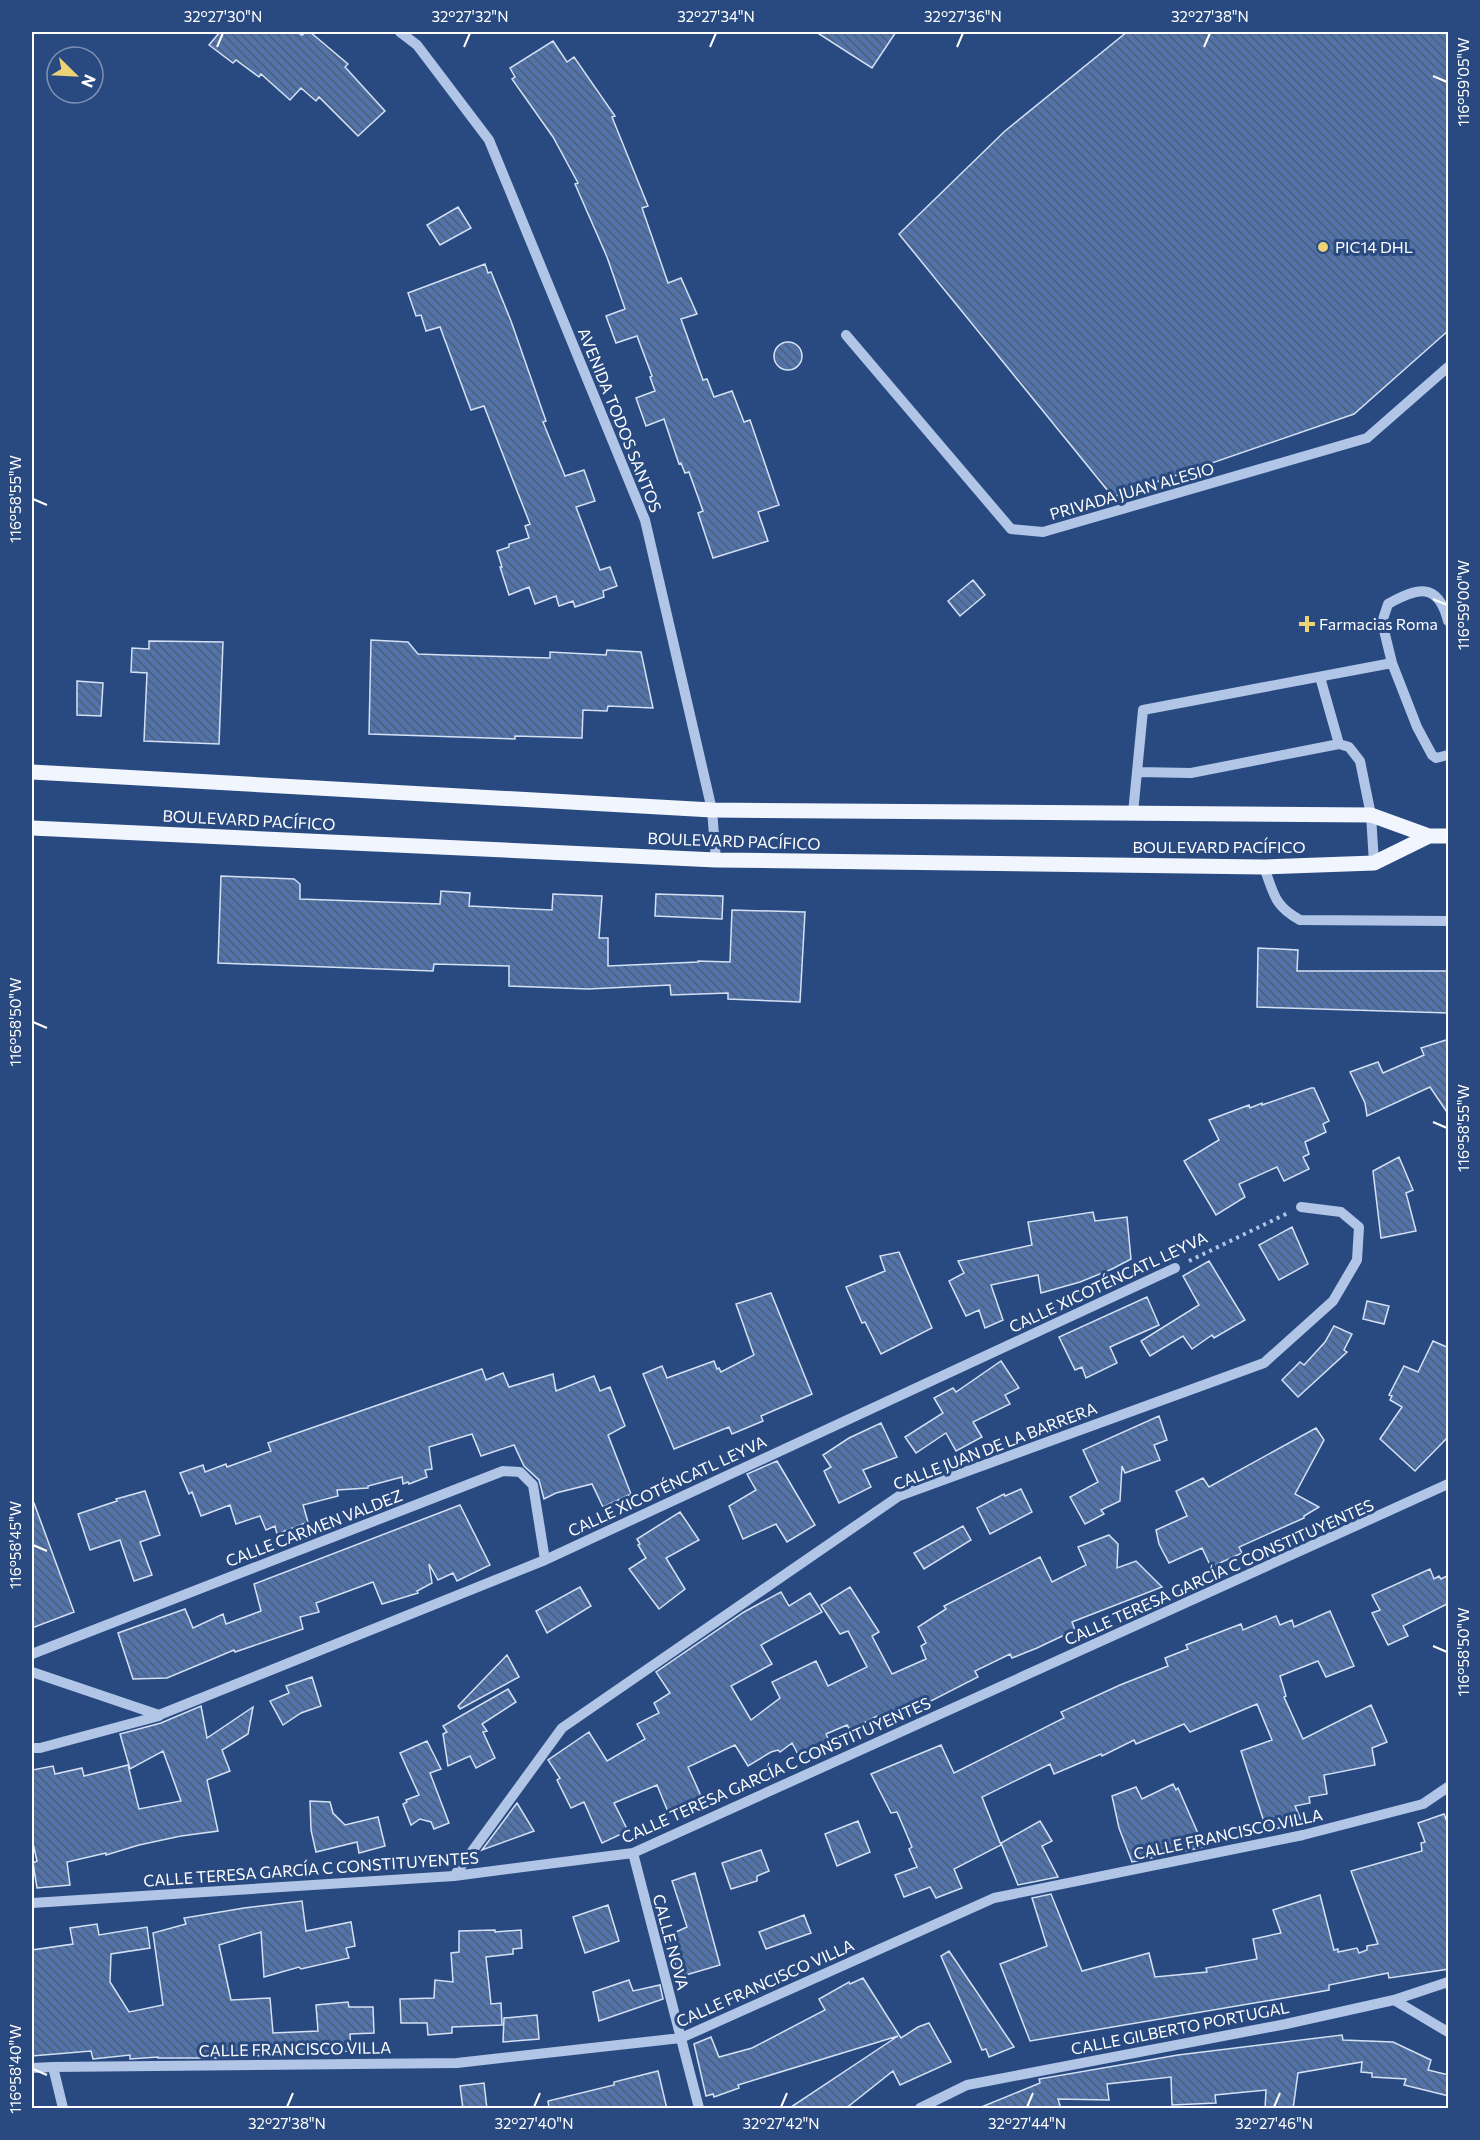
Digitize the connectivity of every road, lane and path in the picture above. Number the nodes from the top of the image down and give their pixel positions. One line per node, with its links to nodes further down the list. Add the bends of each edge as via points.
1 (400, 32): 11 (street, AVENIDA TODOS SANTOS, via 417,45 489,140 645,520)
2 (846, 334): 3 (street, PRIVADA JUAN ALESIO, via 1011,529 1043,532 1367,438)
3 (1449, 367)
4 (1449, 621): 5 (street, via 1435,595 1420,590 1388,604 1382,622)
5 (1392, 663): 6 (street); 8 (street, via 1432,755)
6 (1320, 677): 7 (street); 10 (street, via 1143,710)
7 (1339, 744): 10 (street, via 1191,773); 13 (street, via 1349,747 1360,761)
8 (1449, 755)
9 (32, 772): 11 (main road, BOULEVARD PACÍFICO)
10 (1137, 772): 12 (street)
11 (712, 810): 12 (main road, BOULEVARD PACÍFICO); 17 (street, AVENIDA TODOS SANTOS)
12 (1133, 813): 13 (main road, BOULEVARD PACÍFICO)
13 (1371, 815): 15 (main road, BOULEVARD PACÍFICO); 18 (street)
14 (32, 828): 17 (main road, BOULEVARD PACÍFICO)
15 (1429, 836): 16 (main road, BOULEVARD PACÍFICO); 18 (main road, BOULEVARD PACÍFICO)
16 (1449, 837)
17 (716, 860): 19 (main road, BOULEVARD PACÍFICO)
18 (1374, 863): 19 (main road, BOULEVARD PACÍFICO)
19 (1264, 867): 20 (street, via 1284,912 1300,920)
20 (1449, 921)
21 (1301, 1207): 22 (path, CALLE XICOTÉNCATL LEYVA); 31 (street, CALLE JUAN DE LA BARRERA, via 1341,1212 1359,1227 1357,1260 1333,1301 1264,1363 899,1496 562,1728)
22 (1175, 1268): 24 (street, CALLE XICOTÉNCATL LEYVA)
23 (1449, 1484): 30 (street, CALLE TERESA GARCÍA C CONSTITUYENTES)
24 (545, 1560): 25 (street, CALLE CARMEN VALDEZ, via 533,1485 520,1472 503,1471); 27 (street, CALLE XICOTÉNCATL LEYVA)
25 (32, 1654)
26 (32, 1672): 27 (street)
27 (159, 1716): 28 (street, CALLE XICOTÉNCATL LEYVA)
28 (32, 1748)
29 (1449, 1787): 36 (street, CALLE FRANCISCO VILLA, via 1423,1804 1303,1835 994,1898)
30 (633, 1853): 31 (street, CALLE TERESA GARCÍA C CONSTITUYENTES); 36 (street, CALLE NOVA)
31 (454, 1876): 32 (street, CALLE TERESA GARCÍA C CONSTITUYENTES)
32 (32, 1903)
33 (1449, 1982): 34 (street, CALLE GILBERTO PORTUGAL)
34 (1394, 2000): 35 (street); 41 (street, CALLE GILBERTO PORTUGAL, via 967,2085)
35 (1449, 2032)
36 (681, 2038): 37 (street, CALLE FRANCISCO VILLA, via 457,2063); 40 (street, CALLE NOVA)
37 (54, 2067): 38 (street, CALLE FRANCISCO VILLA); 39 (street)
38 (32, 2068)
39 (63, 2109)
40 (699, 2109)
41 (920, 2109)

